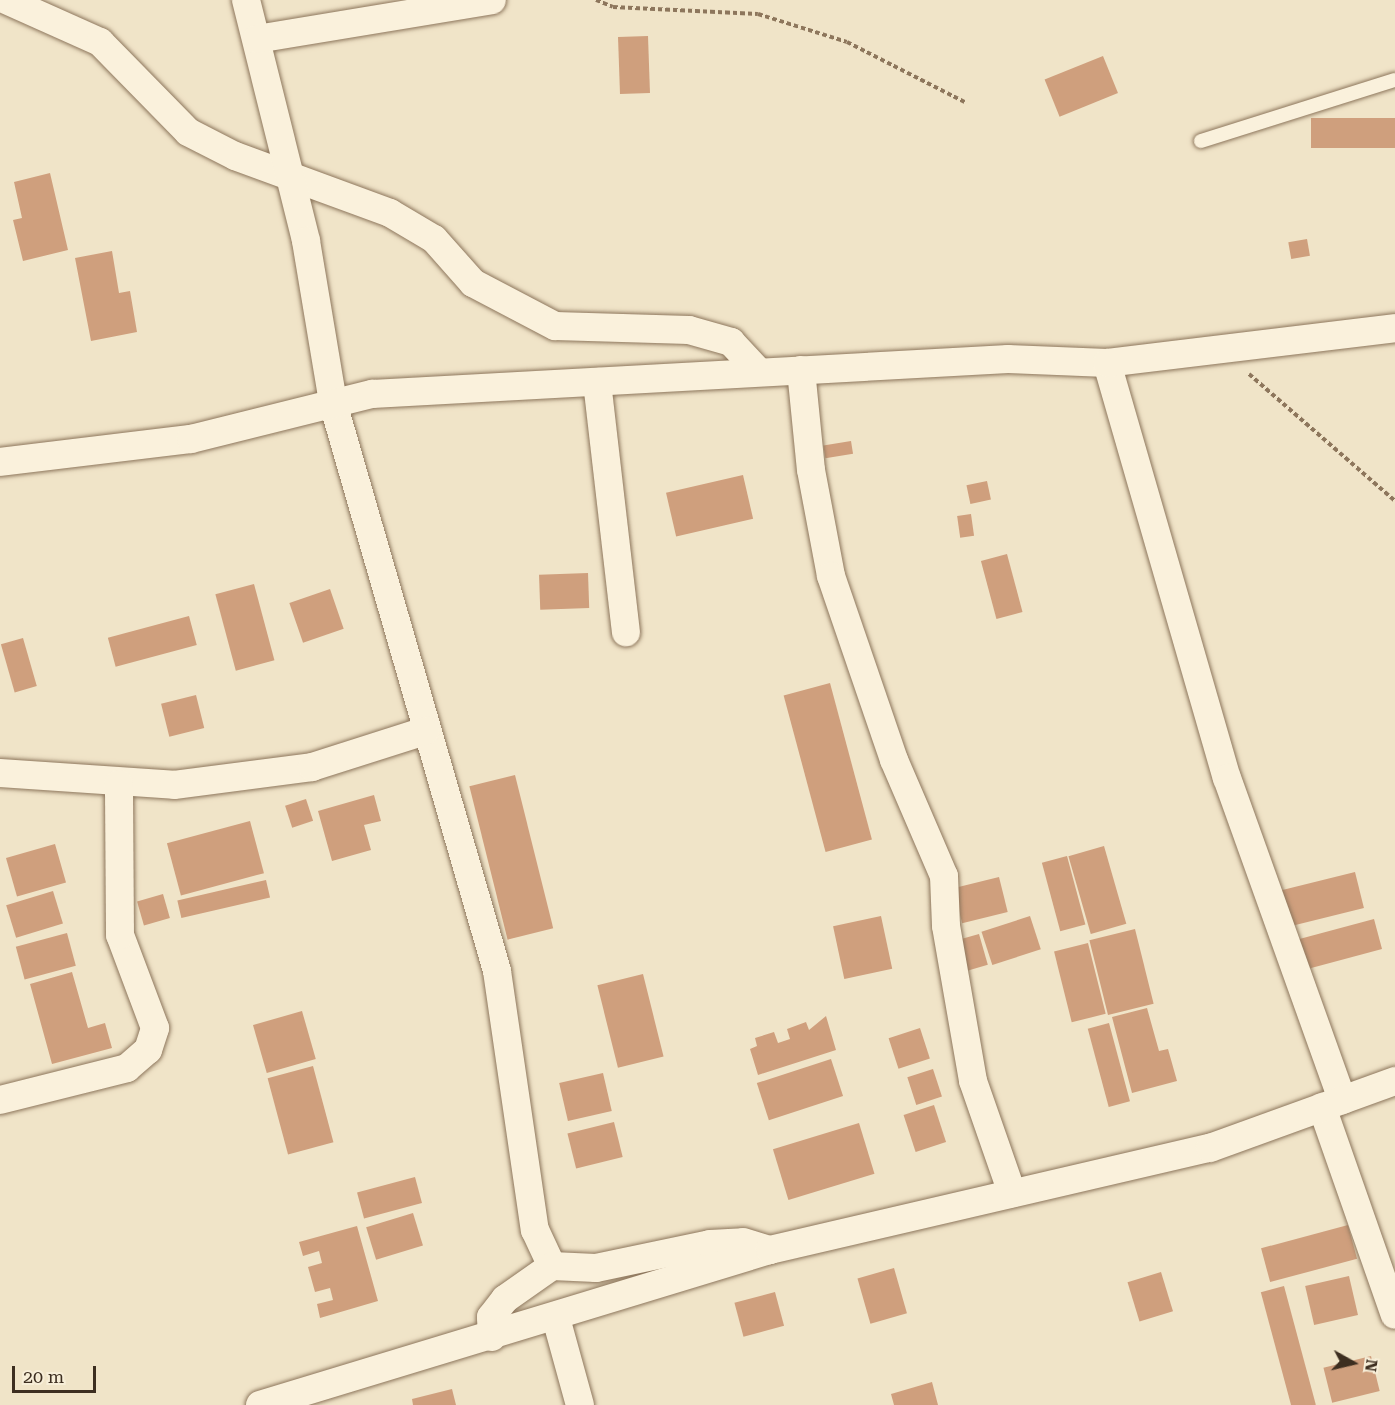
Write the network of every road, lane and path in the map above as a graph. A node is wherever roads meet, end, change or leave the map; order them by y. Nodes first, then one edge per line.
1 (6, 0) edge
2 (246, 0) edge
3 (492, 0) edge
4 (596, 0) edge
5 (257, 39) junction
6 (1395, 80) edge
7 (965, 102) dead end
8 (1201, 141) dead end
9 (285, 171) junction
10 (1395, 328) edge
11 (1225, 351) junction
12 (1107, 363) junction
13 (757, 370) junction
14 (801, 370) junction
15 (597, 382) junction
16 (333, 404) junction
17 (0, 462) edge
18 (1395, 501) edge
19 (626, 632) dead end
20 (425, 731) junction
21 (0, 773) edge
22 (119, 784) junction
23 (1395, 1081) edge
24 (0, 1100) edge
25 (1332, 1104) junction
26 (1012, 1193) junction
27 (770, 1250) junction
28 (552, 1266) junction
29 (1395, 1315) edge
30 (556, 1318) junction
31 (492, 1337) junction
32 (260, 1405) edge
33 (580, 1405) edge

1 - 9 street
2 - 5 street
3 - 5 street
4 - 7 path
5 - 9 street
6 - 8 lane
9 - 13 street
9 - 16 street
10 - 11 street
11 - 12 street
11 - 18 path
12 - 14 street
12 - 25 street
13 - 14 street
13 - 15 street
14 - 26 street
15 - 16 street
15 - 19 street
16 - 17 street
16 - 20 street
20 - 22 street
20 - 28 street
21 - 22 street
22 - 24 street
23 - 25 street
25 - 26 street
25 - 29 street
26 - 27 street
27 - 28 street
27 - 30 street
28 - 31 street
30 - 31 street
30 - 33 street
31 - 32 street

